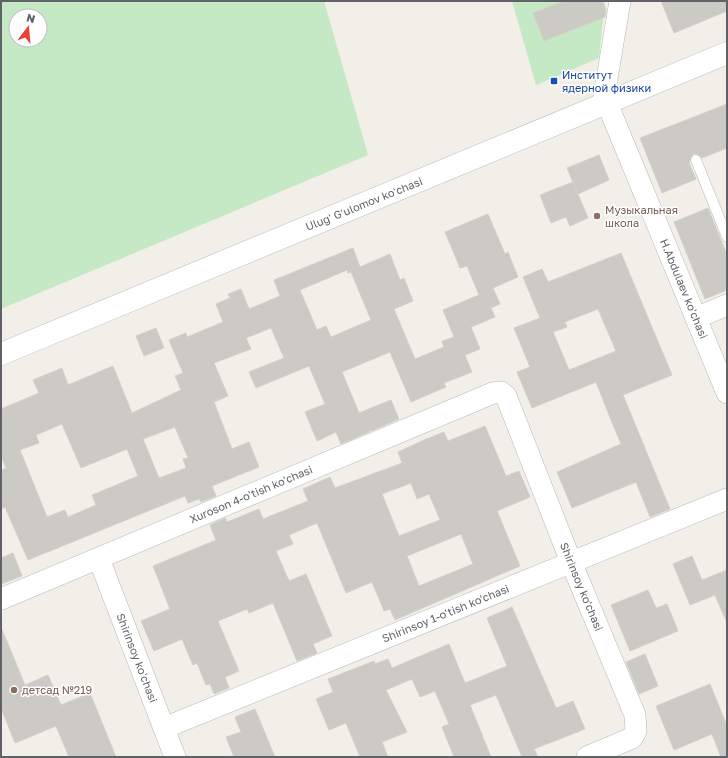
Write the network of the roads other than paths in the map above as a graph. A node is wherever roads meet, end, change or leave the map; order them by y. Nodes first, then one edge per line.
1 (620, 1) edge
2 (727, 44) edge
3 (727, 53) edge
4 (606, 99) junction
5 (696, 160) dead end
6 (727, 236) edge
7 (727, 305) edge
8 (696, 318) junction
9 (1, 343) edge
10 (1, 354) edge
11 (501, 392) joint
12 (727, 393) edge
13 (727, 498) edge
14 (98, 559) junction
15 (571, 562) junction
16 (1, 599) edge
17 (164, 728) junction
18 (175, 757) edge
19 (587, 757) edge

1 - 4 street
2 - 4 main road, Ulugʻ Gʻulomov koʻchasi
3 - 4 main road, Ulugʻ Gʻulomov koʻchasi
4 - 8 street, H.Abdulaev ko'chasi
4 - 9 main road, Ulugʻ Gʻulomov koʻchasi
4 - 10 main road, Ulugʻ Gʻulomov koʻchasi
5 - 6 lane
7 - 8 street
8 - 12 street, H.Abdulaev ko'chasi
11 - 14 street, Xuroson 4-o'tish ko'chasi
11 - 15 street, Shirinsoy ko'chasi
13 - 15 street, Shirinsoy 1-o'tish ko'chasi
14 - 16 street, Xuroson 4-o'tish ko'chasi
14 - 17 street, Shirinsoy ko'chasi
15 - 17 street, Shirinsoy 1-o'tish ko'chasi
15 - 19 street, Shirinsoy ko'chasi
17 - 18 street, Shirinsoy ko'chasi

